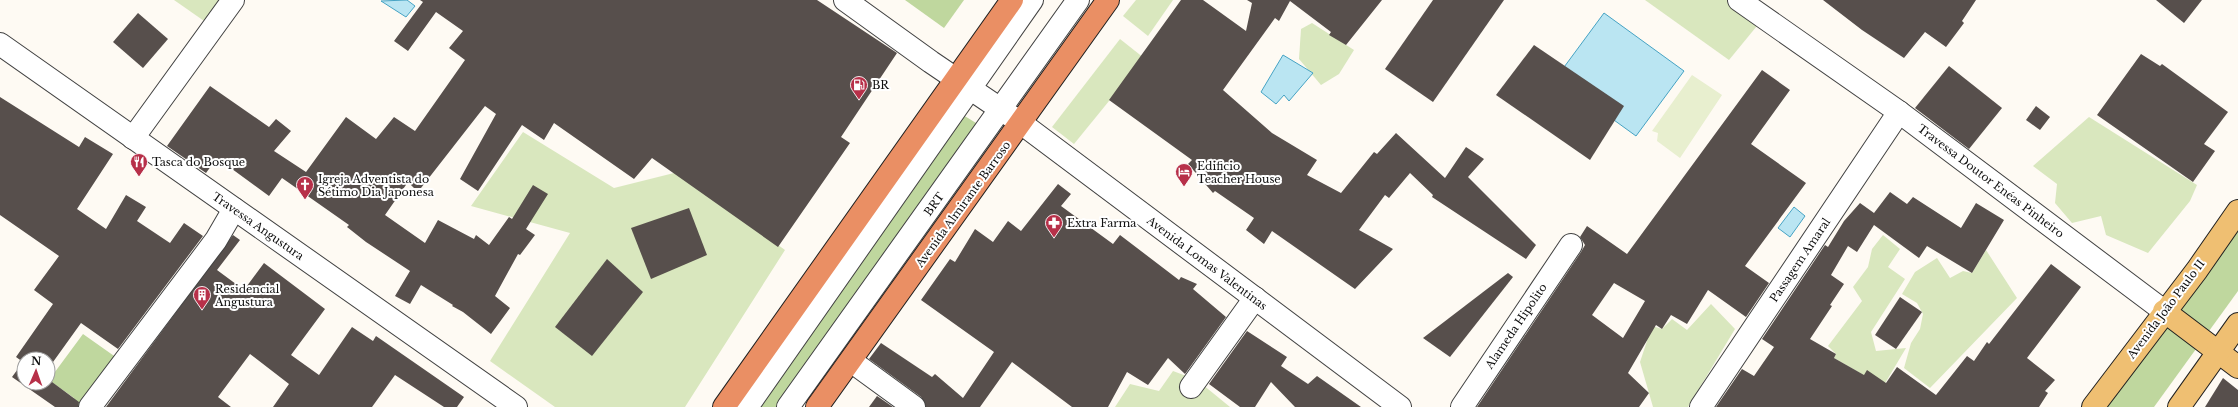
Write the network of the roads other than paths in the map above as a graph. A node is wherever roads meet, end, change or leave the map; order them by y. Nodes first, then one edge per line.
1 (233, 0) edge
2 (845, 0) edge
3 (1012, 0) edge
4 (1032, 0) edge
5 (1078, 0) edge
6 (1108, 0) edge
7 (1739, 0) edge
8 (0, 44) edge
9 (963, 83) junction
10 (1001, 109) junction
11 (1899, 112) junction
12 (1021, 123) junction
13 (133, 138) junction
14 (234, 209) junction
15 (2238, 211) edge
16 (1571, 245) dead end
17 (1255, 298) junction
18 (2164, 311) junction
19 (2238, 324) edge
20 (2217, 353) junction
21 (851, 361) junction
22 (2238, 367) edge
23 (1192, 388) dead end
24 (90, 407) edge
25 (516, 407) edge
26 (724, 407) edge
27 (747, 407) edge
28 (788, 407) edge
29 (817, 407) edge
30 (914, 407) edge
31 (1400, 407) edge
32 (1462, 407) edge
33 (1701, 407) edge
34 (2093, 407) edge
35 (2179, 407) edge

1 - 13 street
2 - 9 street, Avenida Lomas Valentinas
3 - 9 highway
4 - 9 street
5 - 10 street, BRT
6 - 12 highway, Avenida Almirante Barroso
7 - 11 street, Travessa Doutor Enéas Pinheiro
8 - 13 street, Travessa Angustura
9 - 10 street, Avenida Lomas Valentinas
9 - 26 highway
9 - 27 street
10 - 12 street, Avenida Lomas Valentinas
10 - 28 street, BRT
11 - 18 street, Travessa Doutor Enéas Pinheiro
11 - 33 street, Passagem Amaral
12 - 17 street, Avenida Lomas Valentinas
12 - 21 highway, Avenida Almirante Barroso
13 - 14 street, Travessa Angustura
14 - 24 street
14 - 25 street, Travessa Angustura
15 - 18 main road, Avenida João Paulo II
16 - 32 street, Alameda Hipolito
17 - 23 street
17 - 31 street, Avenida Lomas Valentinas
18 - 20 main road, Travessa Doutor Enéas Pinheiro
18 - 34 main road, Avenida João Paulo II
19 - 20 main road
20 - 22 main road, Travessa Doutor Enéas Pinheiro
20 - 35 main road
21 - 29 highway, Avenida Almirante Barroso
21 - 30 street

